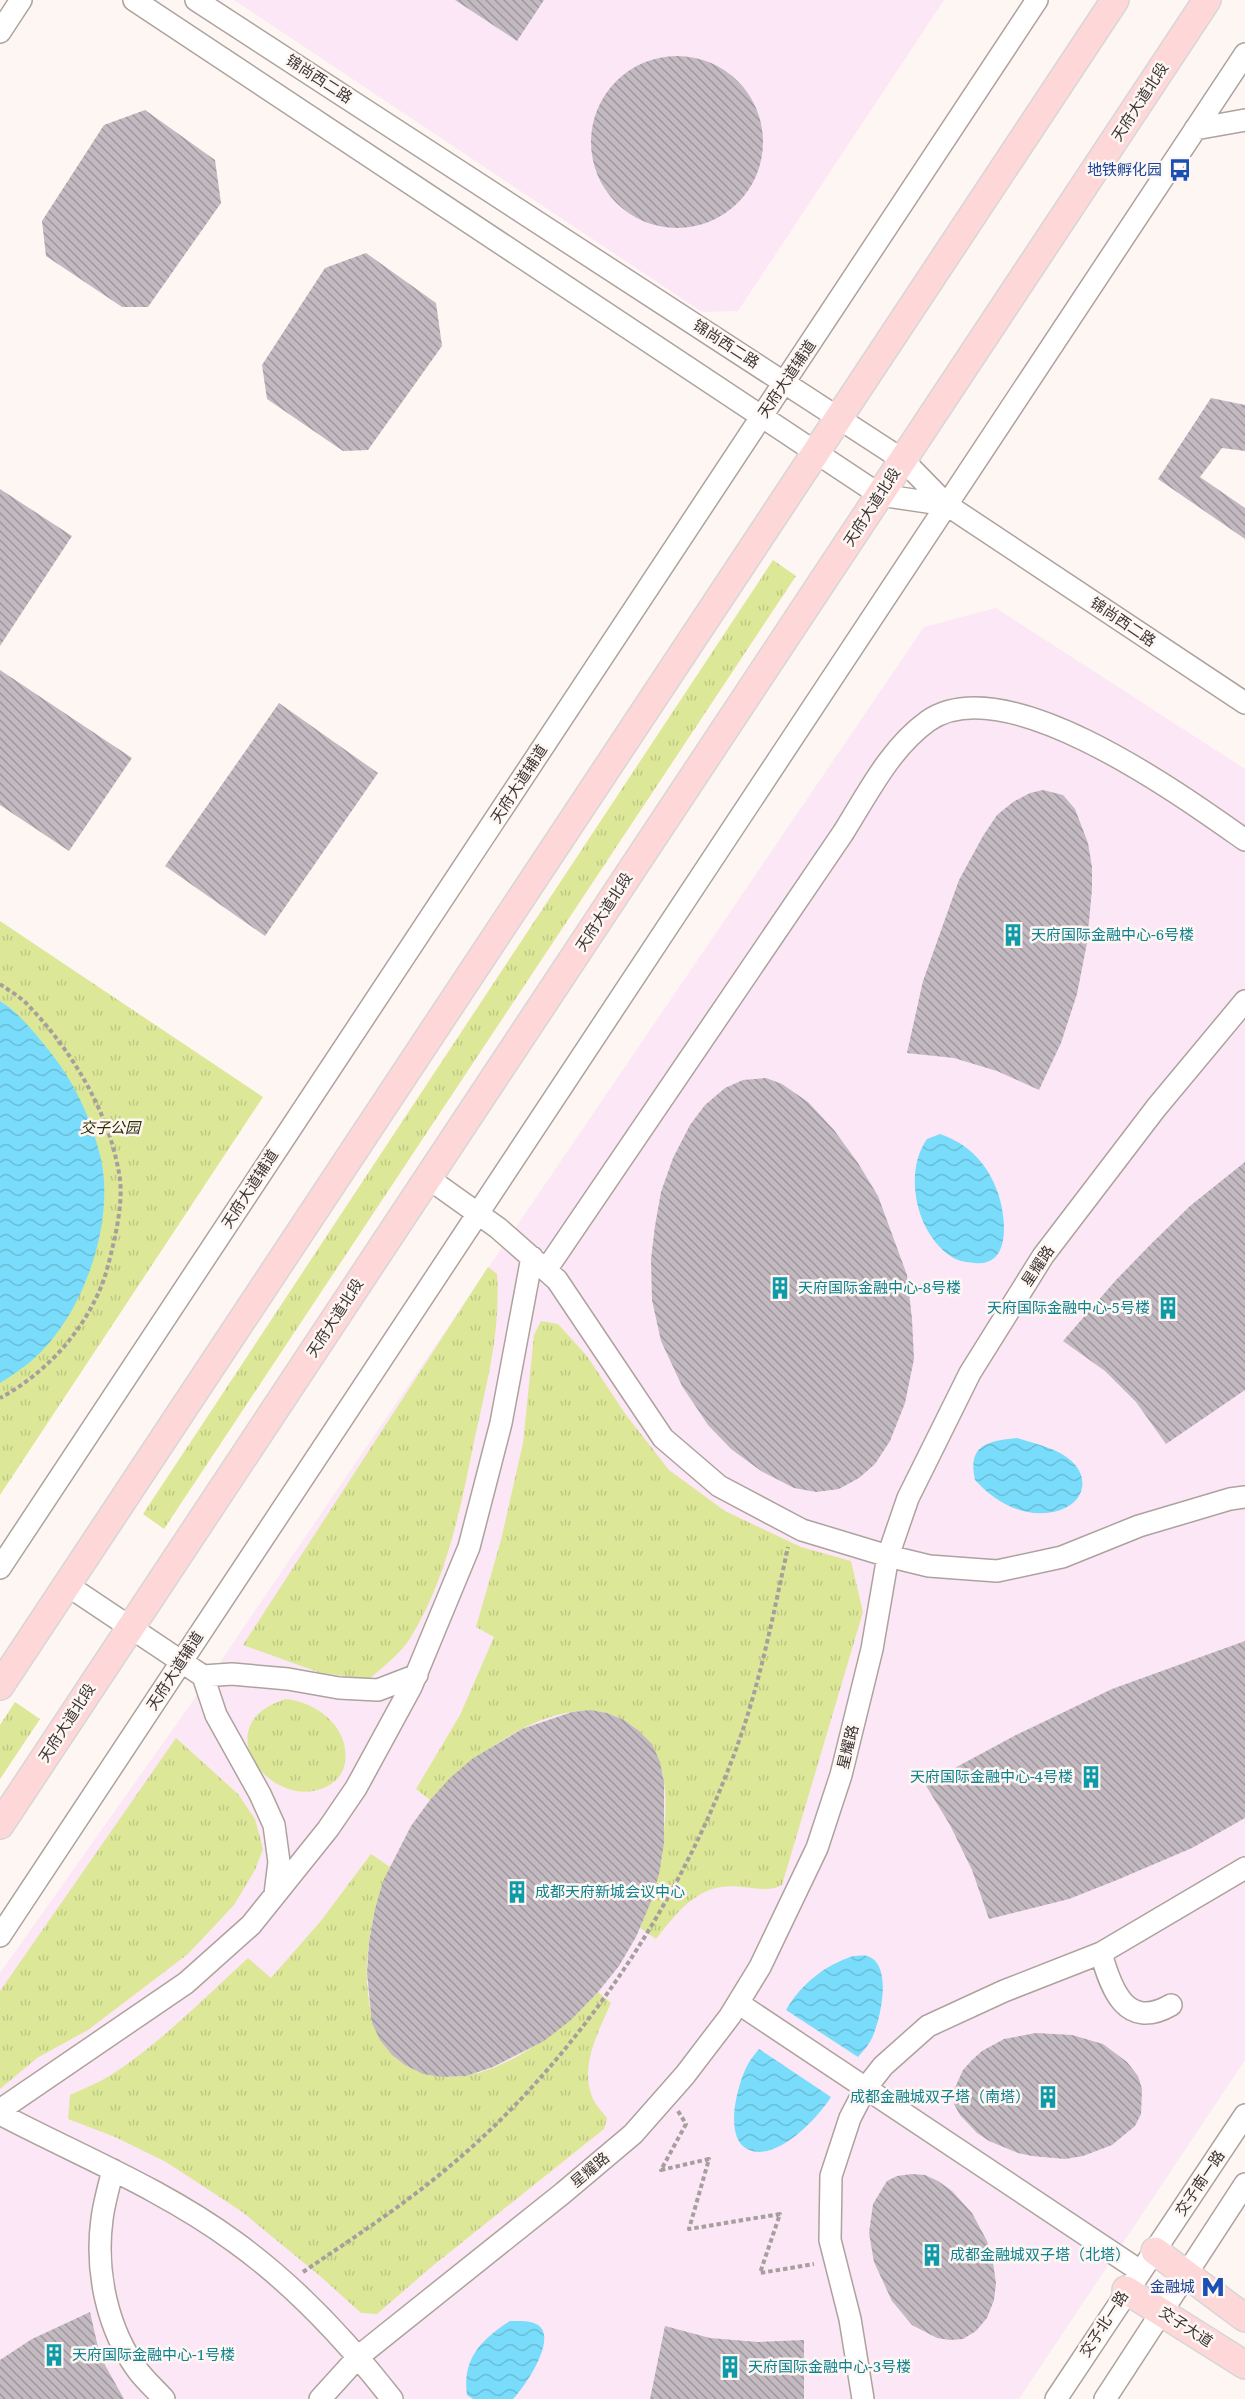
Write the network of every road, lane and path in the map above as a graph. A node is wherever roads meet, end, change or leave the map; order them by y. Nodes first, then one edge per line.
1 (21, 0) edge
2 (134, 0) edge
3 (196, 0) edge
4 (1037, 0) edge
5 (1115, 0) edge
6 (1207, 0) edge
7 (0, 32) edge
8 (1245, 54) edge
9 (1245, 120) edge
10 (1195, 129) junction
11 (785, 382) junction
12 (761, 417) junction
13 (839, 418) junction
14 (816, 453) junction
15 (903, 460) junction
16 (880, 495) junction
17 (946, 505) junction
18 (1245, 703) edge
19 (1245, 840) edge
20 (0, 984) edge
21 (1245, 1001) edge
22 (428, 1178) junction
23 (478, 1213) junction
24 (539, 1264) junction
25 (0, 1398) edge
26 (1245, 1497) edge
27 (793, 1525) junction
28 (888, 1557) junction
29 (0, 1568) edge
30 (67, 1585) junction
31 (130, 1628) junction
32 (182, 1662) junction
33 (417, 1675) junction
34 (203, 1676) junction
35 (0, 1686) edge
36 (0, 1825) edge
37 (1245, 1868) edge
38 (275, 1894) junction
39 (0, 1936) edge
40 (1101, 1953) junction
41 (738, 2003) junction
42 (1171, 2005) dead end
43 (865, 2089) junction
44 (668, 2094) junction
45 (0, 2112) edge
46 (1245, 2115) edge
47 (113, 2170) junction
48 (1245, 2184) edge
49 (835, 2260) junction
50 (1140, 2270) junction
51 (1185, 2274) junction
52 (286, 2283) junction
53 (1162, 2312) junction
54 (1245, 2318) edge
55 (359, 2356) junction
56 (1245, 2365) edge
57 (164, 2399) edge
58 (320, 2399) edge
59 (392, 2399) edge
60 (864, 2399) edge
61 (1056, 2399) edge
62 (1105, 2399) edge

1 - 7 street
2 - 12 street
3 - 11 street, 锦尚西二路
4 - 11 street, 天府大道辅道
5 - 13 main road
6 - 15 main road, 天府大道北段
8 - 10 street, 天府大道辅道
9 - 10 street
10 - 17 street, 天府大道辅道
11 - 12 street, 天府大道辅道
11 - 13 street, 锦尚西二路
12 - 14 street
12 - 29 street, 天府大道辅道
13 - 14 main road
13 - 15 street, 锦尚西二路
14 - 16 street
14 - 30 main road
15 - 16 main road, 天府大道北段
15 - 17 street, 锦尚西二路
16 - 17 street
16 - 22 main road, 天府大道北段
17 - 18 street, 锦尚西二路
17 - 23 street, 天府大道辅道
19 - 24 street
20 - 25 path
21 - 28 street, 星耀路
22 - 23 street
22 - 31 main road, 天府大道北段
23 - 24 street
23 - 32 street, 天府大道辅道
24 - 27 street
24 - 33 street
26 - 28 street
27 - 28 street
27 - 52 path
28 - 41 street, 星耀路
30 - 31 street
30 - 35 main road
31 - 32 street
31 - 36 main road, 天府大道北段
32 - 34 street
32 - 39 street, 天府大道辅道
33 - 34 street
33 - 38 street
34 - 38 street
37 - 40 street
38 - 45 street
40 - 42 street
40 - 43 street
41 - 43 street
41 - 44 street, 星耀路
43 - 49 street
43 - 50 street
44 - 49 path
44 - 55 street, 星耀路
45 - 47 street
46 - 50 street, 交子南一路
47 - 52 street
47 - 57 street
48 - 51 street
49 - 60 street
50 - 51 main road
50 - 53 main road, 交子大道
50 - 61 street, 交子北一路
51 - 53 street
51 - 54 main road
52 - 55 street
53 - 56 main road, 交子大道
53 - 62 street
55 - 58 street, 星耀路
55 - 59 street

